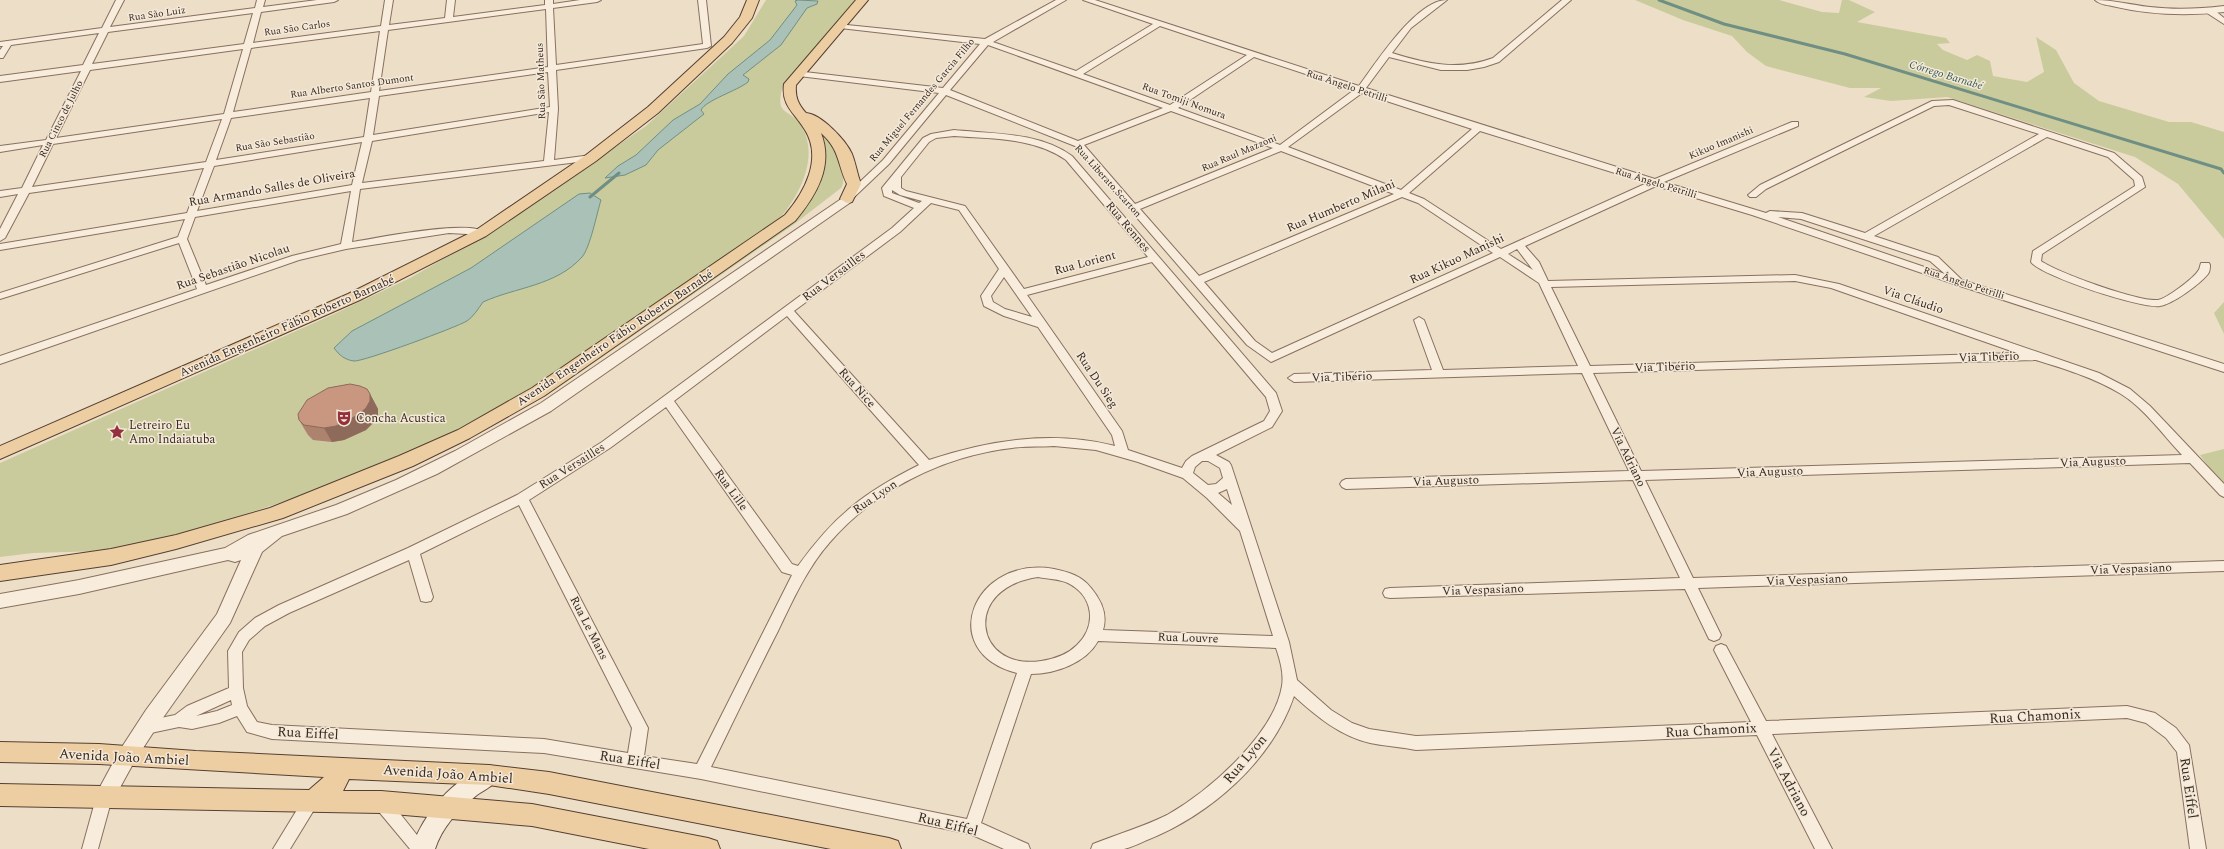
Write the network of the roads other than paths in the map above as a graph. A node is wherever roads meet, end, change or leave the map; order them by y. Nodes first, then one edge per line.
1 (120, 0) edge
2 (261, 0) edge
3 (334, 0) edge
4 (389, 0) edge
5 (451, 0) edge
6 (597, 0) edge
7 (702, 0) edge
8 (753, 0) edge
9 (862, 0) edge
10 (1062, 0) edge
11 (1087, 0) edge
12 (1443, 0) edge
13 (1567, 0) edge
14 (2100, 0) edge
15 (549, 4) edge
16 (2224, 9) edge
17 (258, 10) junction
18 (2210, 11) junction
19 (449, 20) junction
20 (2224, 22) edge
21 (1158, 24) junction
22 (840, 26) junction
23 (385, 28) junction
24 (105, 31) junction
25 (986, 42) junction
26 (4, 44) edge
27 (248, 46) junction
28 (712, 49) junction
29 (1252, 54) junction
30 (1387, 54) junction
31 (0, 56) edge
32 (87, 67) junction
33 (551, 67) junction
34 (799, 73) junction
35 (1076, 74) junction
36 (0, 79) edge
37 (1360, 90) junction
38 (944, 91) junction
39 (376, 93) junction
40 (1172, 108) junction
41 (554, 109) junction
42 (798, 112) junction
43 (228, 116) junction
44 (1795, 124) dead end
45 (1478, 128) junction
46 (2046, 134) junction
47 (368, 138) junction
48 (48, 142) junction
49 (1078, 144) junction
50 (1281, 148) junction
51 (0, 149) edge
52 (591, 158) junction
53 (548, 162) junction
54 (209, 164) junction
55 (1654, 183) junction
56 (356, 187) junction
57 (26, 189) junction
58 (1404, 193) junction
59 (0, 194) edge
60 (1753, 195) dead end
61 (847, 200) junction
62 (924, 204) junction
63 (1134, 208) junction
64 (1755, 213) junction
65 (193, 214) junction
66 (481, 232) junction
67 (1866, 237) junction
68 (0, 238) edge
69 (182, 239) junction
70 (1519, 245) junction
71 (346, 246) junction
72 (0, 247) edge
73 (1501, 253) junction
74 (1155, 258) junction
75 (2204, 265) dead end
76 (1005, 268) junction
77 (1197, 281) junction
78 (1542, 282) junction
79 (1961, 283) junction
80 (203, 291) junction
81 (1022, 293) junction
82 (0, 296) edge
83 (788, 310) junction
84 (1419, 320) dead end
85 (1044, 325) junction
86 (2036, 356) junction
87 (0, 358) edge
88 (1271, 358) joint
89 (2224, 368) edge
90 (1585, 370) junction
91 (1439, 374) junction
92 (1294, 378) dead end
93 (667, 400) junction
94 (1237, 440) junction
95 (1123, 453) junction
96 (0, 454) edge
97 (1200, 457) junction
98 (2193, 459) junction
99 (926, 465) junction
100 (1225, 465) junction
101 (1187, 475) junction
102 (1637, 476) junction
103 (1230, 479) junction
104 (1346, 484) dead end
105 (1206, 490) junction
106 (2224, 492) edge
107 (522, 498) junction
108 (1248, 532) junction
109 (275, 534) junction
110 (255, 548) junction
111 (413, 552) junction
112 (233, 554) junction
113 (2224, 566) edge
114 (800, 572) junction
115 (0, 574) edge
116 (1690, 584) junction
117 (239, 587) junction
118 (1390, 593) dead end
119 (426, 597) dead end
120 (0, 601) edge
121 (1094, 635) junction
122 (1714, 635) dead end
123 (1282, 642) junction
124 (1721, 650) dead end
125 (1026, 668) junction
126 (1290, 682) junction
127 (237, 691) junction
128 (240, 708) junction
129 (2150, 718) joint
130 (179, 721) junction
131 (146, 727) junction
132 (1761, 728) junction
133 (0, 752) edge
134 (127, 756) junction
135 (160, 758) junction
136 (635, 761) junction
137 (341, 767) junction
138 (701, 772) junction
139 (489, 775) junction
140 (0, 795) edge
141 (104, 798) junction
142 (312, 800) junction
143 (381, 802) junction
144 (449, 807) junction
145 (972, 827) junction
146 (90, 849) edge
147 (281, 849) edge
148 (421, 849) edge
149 (708, 849) edge
150 (890, 849) edge
151 (1022, 849) edge
152 (1099, 849) edge
153 (1824, 849) edge
154 (2198, 849) edge

1 - 24 street, Rua Cinco de Julho
2 - 17 street
3 - 17 street, Rua São Luiz
4 - 23 street
5 - 19 street
6 - 15 street, Rua São Carlos
7 - 28 street
8 - 28 main road, Avenida Engenheiro Fábio Roberto Barnabé
9 - 22 main road, Avenida Engenheiro Fábio Roberto Barnabé
10 - 25 street, Rua Miguel Fernandes Garcia Filho
11 - 21 street, Rua Ângelo Petrilli
12 - 30 street, Rua Raul Mazzoni
13 - 30 street
14 - 18 street
15 - 19 street, Rua São Carlos
15 - 33 street, Rua São Matheus
16 - 18 street
17 - 24 street, Rua São Luiz
17 - 27 street
18 - 20 street
19 - 23 street, Rua São Carlos
21 - 29 street, Rua Ângelo Petrilli
21 - 35 street
22 - 25 street, Rua Tomiji Nomura
22 - 34 main road, Avenida Engenheiro Fábio Roberto Barnabé
23 - 27 street, Rua São Carlos
23 - 39 street
24 - 26 street, Rua São Luiz
24 - 32 street, Rua Cinco de Julho
25 - 35 street, Rua Tomiji Nomura
25 - 38 street, Rua Miguel Fernandes Garcia Filho
26 - 31 street
27 - 32 street, Rua São Carlos
27 - 43 street
28 - 33 street, Rua Alberto Santos Dumont
28 - 52 main road, Avenida Engenheiro Fábio Roberto Barnabé
29 - 37 street, Rua Ângelo Petrilli
29 - 40 street
30 - 37 street, Rua Raul Mazzoni
32 - 36 street, Rua São Carlos
32 - 48 street, Rua Cinco de Julho
33 - 39 street, Rua Alberto Santos Dumont
33 - 41 street, Rua São Matheus
34 - 38 street, Rua Liberato Scarton
34 - 42 main road, Avenida Engenheiro Fábio Roberto Barnabé
35 - 40 street, Rua Tomiji Nomura
37 - 45 street, Rua Ângelo Petrilli
37 - 50 street, Rua Raul Mazzoni
38 - 49 street, Rua Liberato Scarton
38 - 61 street, Rua Miguel Fernandes Garcia Filho
39 - 43 street, Rua Alberto Santos Dumont
39 - 47 street
40 - 49 street
40 - 50 street, Rua Tomiji Nomura
41 - 47 street, Rua São Sebastião
41 - 53 street, Rua São Matheus
42 - 61 main road
42 - 115 main road, Avenida Engenheiro Fábio Roberto Barnabé
43 - 48 street, Rua Alberto Santos Dumont
43 - 54 street
44 - 55 street, Kikuo Imanishi
45 - 55 street, Rua Ângelo Petrilli
45 - 58 street, Rua Humberto Milani
46 - 60 street
46 - 67 street
46 - 75 street
47 - 54 street, Rua São Sebastião
47 - 56 street
48 - 51 street, Rua Alberto Santos Dumont
48 - 57 street, Rua Cinco de Julho
49 - 63 street, Rua Liberato Scarton
50 - 58 street, Rua Tomiji Nomura
50 - 63 street, Rua Raul Mazzoni
52 - 53 street, Rua Armando Salles de Oliveira
52 - 66 main road, Avenida Engenheiro Fábio Roberto Barnabé
53 - 56 street, Rua Armando Salles de Oliveira
54 - 57 street, Rua São Sebastião
54 - 65 street
55 - 64 street, Rua Ângelo Petrilli
55 - 70 street, Rua Kikuo Manishi
56 - 65 street, Rua Armando Salles de Oliveira
56 - 71 street
57 - 59 street, Rua São Sebastião
57 - 68 street, Rua Cinco de Julho
58 - 73 street, Rua Tomiji Nomura
58 - 77 street, Rua Humberto Milani
61 - 109 street
62 - 74 street, Rua Rennes
62 - 76 street, Rua Du Sieg
62 - 83 street, Rua Versailles
63 - 77 street, Rua Liberato Scarton
64 - 67 street
64 - 79 street, Rua Ângelo Petrilli
65 - 69 street
65 - 72 street, Rua Armando Salles de Oliveira
66 - 71 street, Rua Sebastião Nicolau
66 - 96 main road, Avenida Engenheiro Fábio Roberto Barnabé
67 - 79 street
69 - 80 street
69 - 82 street
70 - 73 street, Rua Kikuo Manishi
70 - 78 street, Via Adriano
71 - 80 street, Rua Sebastião Nicolau
73 - 78 street
73 - 88 street, Rua Kikuo Manishi
74 - 81 street, Rua Lorient
74 - 94 street, Rua Rennes
76 - 81 street, Rua Du Sieg
76 - 85 street
77 - 88 street, Rua Liberato Scarton
78 - 86 street, Via Cláudio
78 - 90 street, Via Adriano
79 - 89 street, Rua Ângelo Petrilli
80 - 87 street, Rua Sebastião Nicolau
81 - 85 street, Rua Du Sieg
83 - 93 street, Rua Versailles
83 - 99 street, Rua Nice
84 - 91 street
85 - 95 street, Rua Du Sieg
86 - 90 street, Via Tibério
86 - 98 street, Via Cláudio
90 - 91 street, Via Tibério
90 - 102 street, Via Adriano
91 - 92 street, Via Tibério
93 - 107 street, Rua Versailles
93 - 114 street, Rua Lille
94 - 97 street, Rua Rennes
94 - 100 street
95 - 99 street, Rua Lyon
95 - 101 street, Rua Lyon
97 - 100 street
97 - 101 street
98 - 102 street, Via Augusto
98 - 106 street, Via Cláudio
99 - 114 street, Rua Lyon
100 - 103 street, Rua Lyon
101 - 105 street, Rua Lyon
102 - 104 street, Via Augusto
102 - 116 street, Via Adriano
103 - 105 street
103 - 108 street, Rua Lyon
105 - 108 street, Rua Lyon
107 - 111 street, Rua Versailles
107 - 136 street, Rua Le Mans
108 - 123 street, Rua Lyon
109 - 110 street
109 - 112 street
110 - 112 street
110 - 117 street
111 - 119 street
111 - 127 street, Rua Versailles
112 - 117 street
112 - 120 street
113 - 116 street, Via Vespasiano
114 - 138 street, Rua Lyon
116 - 118 street, Via Vespasiano
116 - 122 street, Via Adriano
117 - 131 street
121 - 123 street, Rua Louvre
121 - 125 street
121 - 125 street
123 - 126 street, Rua Lyon
124 - 132 street, Via Adriano
125 - 145 street
126 - 132 street, Rua Chamonix
126 - 152 street, Rua Lyon
127 - 128 street, Rua Versailles
127 - 130 street
128 - 130 street
128 - 136 street, Rua Eiffel
129 - 132 street, Rua Chamonix
129 - 154 street, Rua Eiffel
130 - 131 street
131 - 134 street
131 - 135 street
132 - 153 street, Via Adriano
133 - 134 main road, Avenida João Ambiel
134 - 135 main road, Avenida João Ambiel
134 - 141 street
135 - 137 main road, Avenida João Ambiel
136 - 138 street, Rua Eiffel
137 - 139 main road, Avenida João Ambiel
137 - 142 main road
138 - 145 street, Rua Eiffel
139 - 144 main road
139 - 150 main road, Avenida João Ambiel
140 - 141 main road
141 - 142 main road
141 - 146 street
142 - 143 main road
142 - 147 street
143 - 144 main road
143 - 148 street
144 - 148 main road
144 - 149 main road
145 - 151 street, Rua Eiffel

